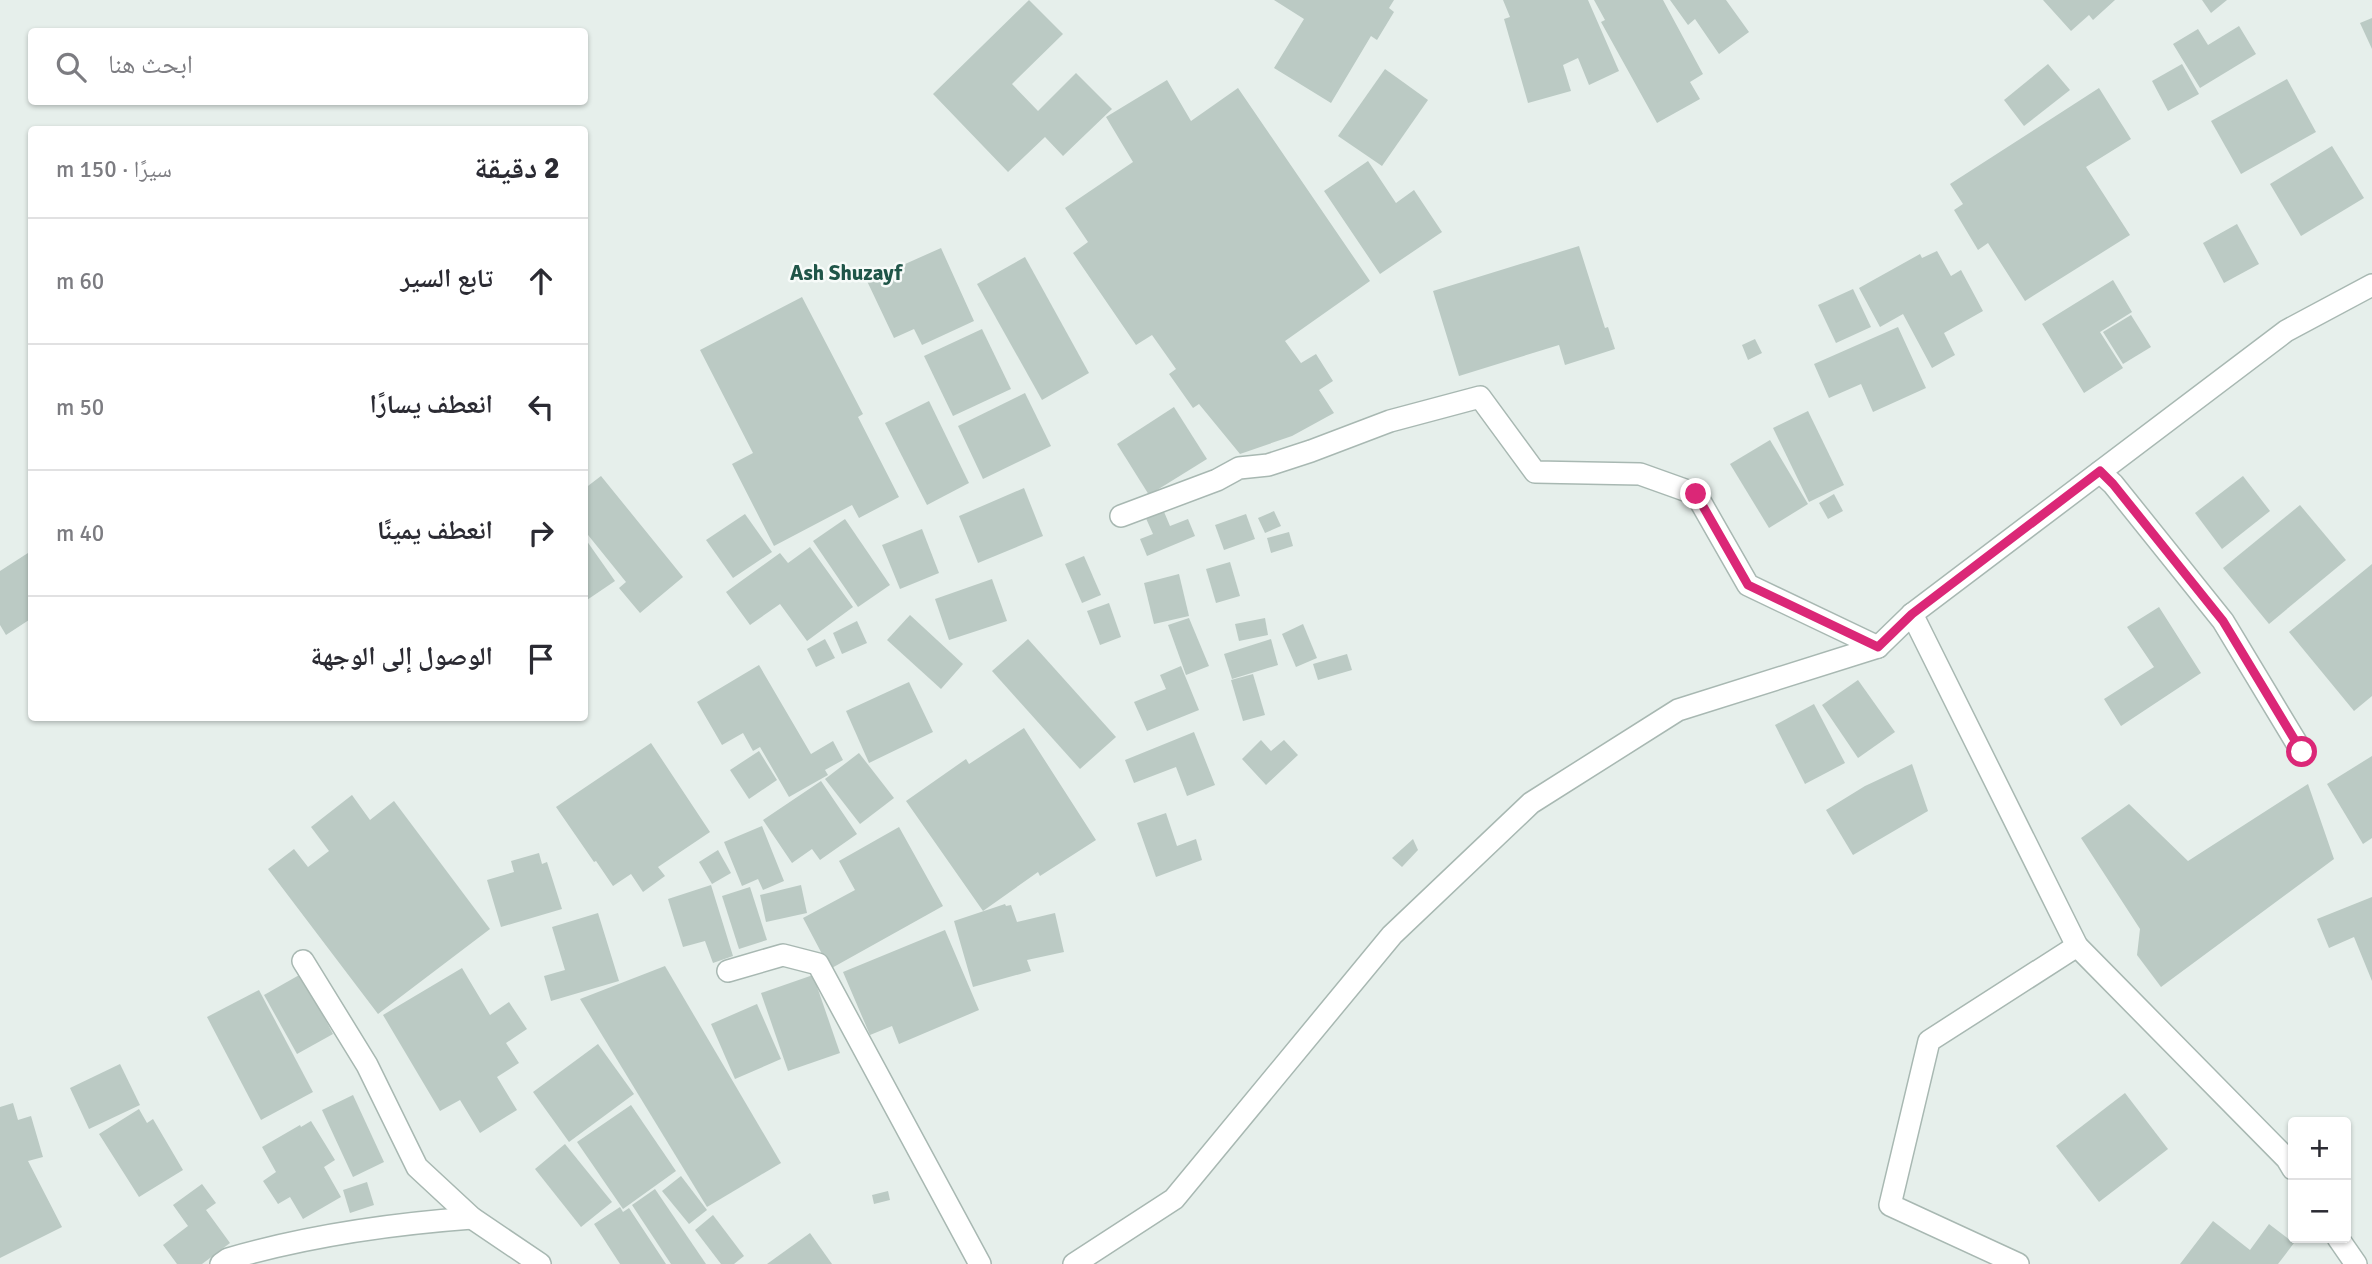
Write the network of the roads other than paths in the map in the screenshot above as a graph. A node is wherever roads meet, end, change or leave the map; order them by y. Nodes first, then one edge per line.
1 (2372, 285) edge
2 (2100, 471) junction
3 (1121, 516) dead end
4 (1912, 614) junction
5 (1878, 647) junction
6 (2302, 752) dead end
7 (2077, 946) junction
8 (303, 961) dead end
9 (728, 971) dead end
10 (2288, 1161) edge
11 (472, 1218) junction
12 (2342, 1243) edge
13 (227, 1262) edge
14 (540, 1264) edge
15 (980, 1264) edge
16 (1074, 1264) edge
17 (2018, 1264) edge
18 (2356, 1264) edge

1 - 2 street
2 - 4 street
2 - 6 street
3 - 5 street
4 - 5 street
4 - 7 street
5 - 16 street
7 - 10 street
7 - 17 street
8 - 11 street
9 - 15 street
11 - 13 street
11 - 14 street
12 - 18 street

